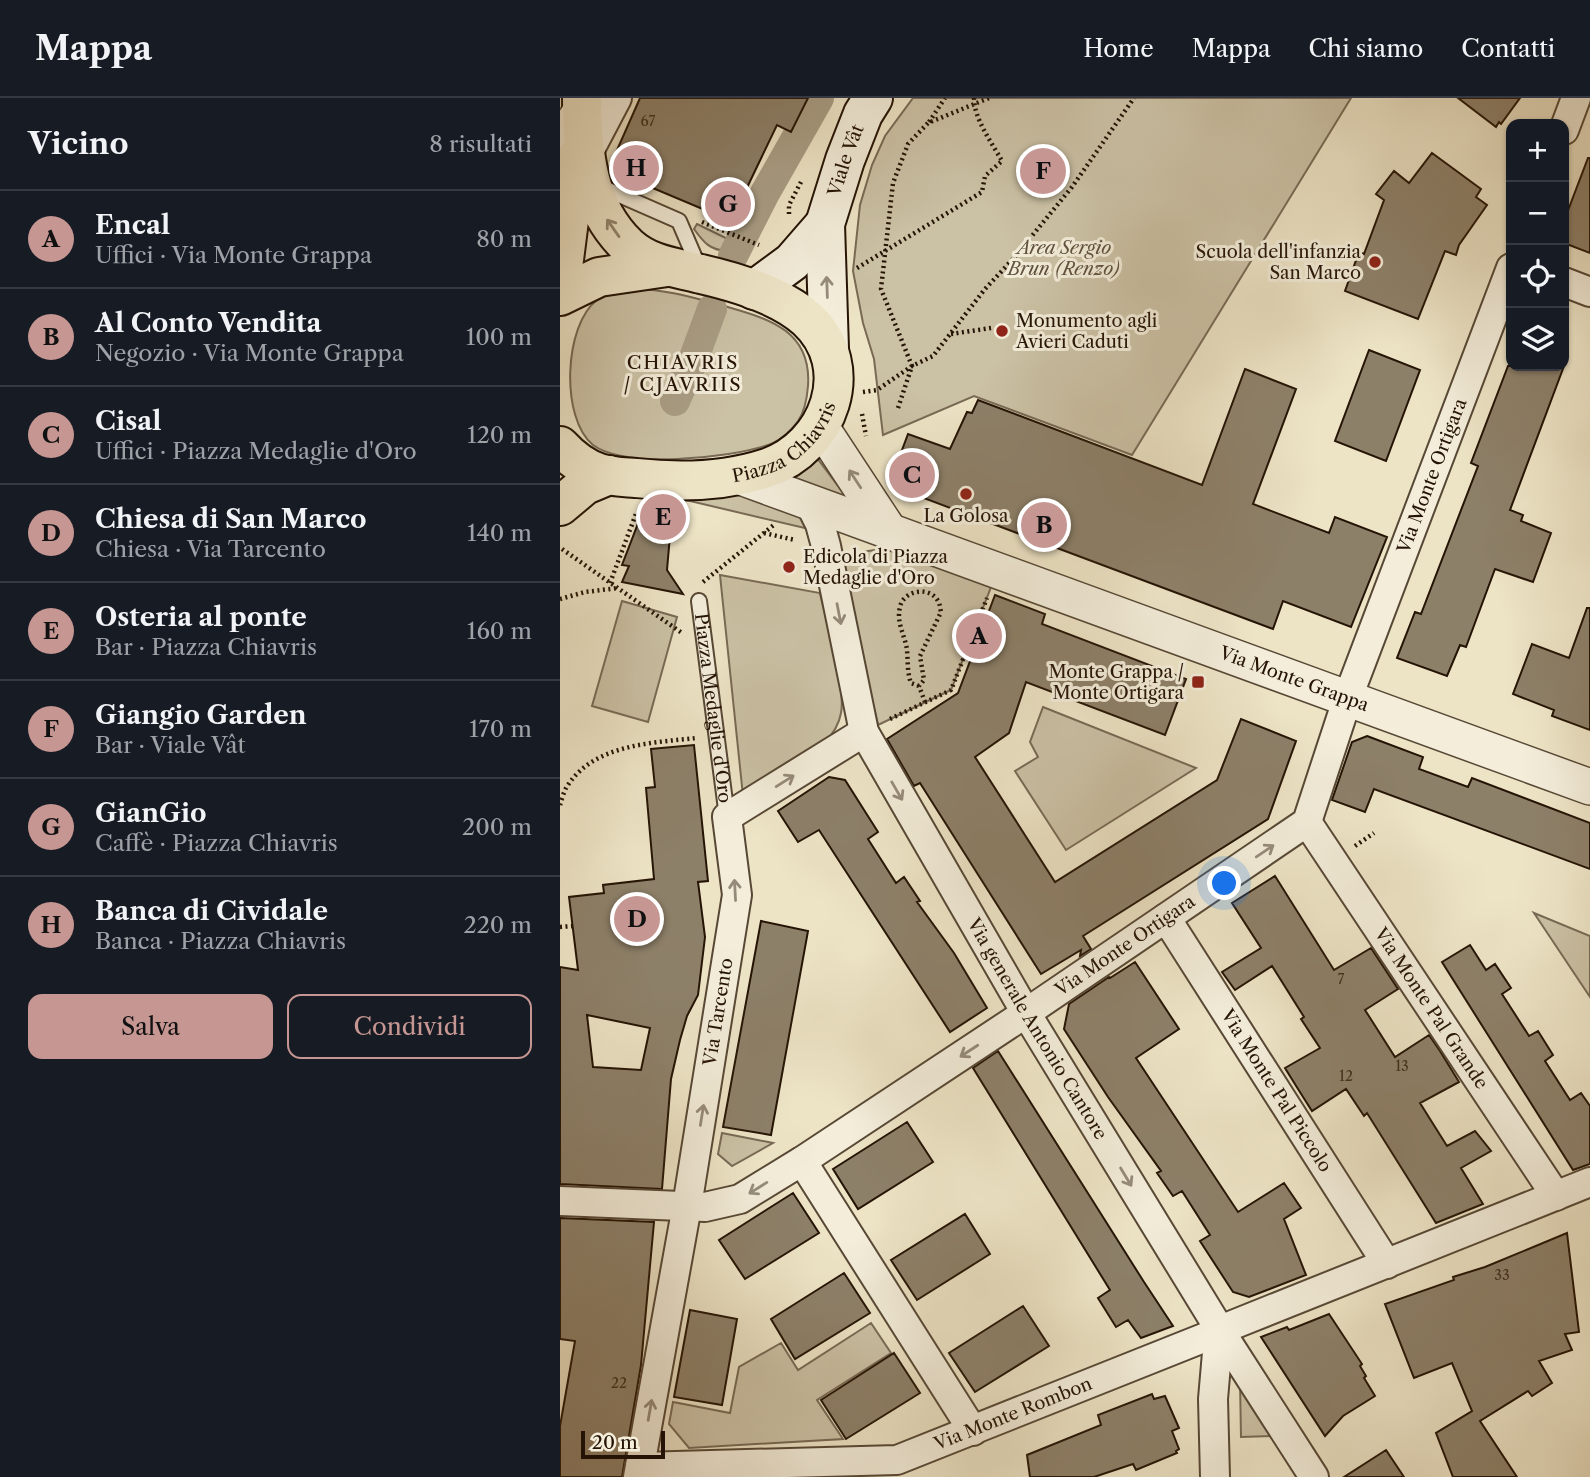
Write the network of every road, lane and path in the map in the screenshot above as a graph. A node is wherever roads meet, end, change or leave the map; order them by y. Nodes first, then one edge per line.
1 (873, 98) edge
2 (945, 98) edge
3 (974, 98) edge
4 (989, 98) edge
5 (1134, 98) edge
6 (1576, 98) edge
7 (594, 102) edge
8 (974, 105) junction
9 (1568, 119) edge
10 (928, 122) junction
11 (578, 162) edge
12 (680, 221) junction
13 (825, 224) junction
14 (755, 244) dead end
15 (887, 249) junction
16 (684, 271) junction
17 (853, 271) dead end
18 (1506, 281) edge
19 (1569, 284) edge
20 (754, 290) junction
21 (1590, 292) edge
22 (560, 293) edge
23 (990, 328) dead end
24 (950, 334) junction
25 (829, 349) junction
26 (912, 366) junction
27 (859, 393) dead end
28 (898, 408) dead end
29 (821, 427) junction
30 (560, 446) edge
31 (610, 475) junction
32 (738, 476) junction
33 (809, 502) junction
34 (640, 504) dead end
35 (560, 506) edge
36 (778, 521) dead end
37 (890, 531) junction
38 (764, 533) junction
39 (800, 541) dead end
40 (562, 549) dead end
41 (993, 582) junction
42 (610, 583) junction
43 (619, 588) junction
44 (560, 599) edge
45 (699, 601) joint
46 (689, 638) dead end
47 (919, 686) junction
48 (1348, 697) junction
49 (925, 702) junction
50 (863, 732) junction
51 (700, 737) dead end
52 (1590, 787) edge
53 (560, 805) edge
54 (727, 817) junction
55 (1307, 822) junction
56 (1166, 918) junction
57 (573, 926) dead end
58 (560, 928) edge
59 (1026, 1013) junction
60 (802, 1161) junction
61 (1590, 1182) edge
62 (1556, 1196) junction
63 (560, 1201) edge
64 (687, 1206) junction
65 (1387, 1264) junction
66 (1220, 1333) junction
67 (973, 1431) junction
68 (897, 1469) edge
69 (639, 1472) edge
70 (1215, 1477) edge
71 (1314, 1477) edge

1 - 13 main road, Viale Vât
2 - 10 path
3 - 8 path
4 - 8 path
5 - 24 path
6 - 9 street
7 - 11 main road
7 - 22 main road
8 - 10 path
8 - 15 path
10 - 15 path
11 - 12 lane
16 -> 11 main road
12 - 14 path
12 - 16 lane
13 - 20 main road, Viale Vât
25 -> 13 main road, Viale Vât
15 - 17 path
15 - 26 path
16 - 20 main road
16 - 22 main road
18 - 48 street, Via Monte Ortigara
19 - 21 street
20 - 25 main road
23 - 24 path
24 - 26 path
25 - 29 main road, Piazza Chiavris
26 - 27 path
26 - 28 path
29 - 32 main road, Piazza Chiavris
37 -> 29 street
30 - 31 main road, Piazza Chiavris
31 - 32 main road, Piazza Chiavris
31 - 35 main road
32 - 33 street
33 - 37 street
33 -> 50 street
34 - 42 path
36 - 38 path, Piazza Medaglie d'Oro
37 - 41 street
38 - 39 path
38 - 45 path, Piazza Medaglie d'Oro
40 - 42 path
41 - 48 street, Via Monte Grappa
41 - 49 path
42 - 43 path
43 - 44 path
43 - 46 path
45 - 54 lane, Piazza Medaglie d'Oro
47 - 47 path
47 - 49 path
48 - 52 street, Via Monte Grappa
48 - 55 street, Via Monte Ortigara
49 - 50 path
54 -> 50 street, Piazza Medaglie d'Oro
50 -> 59 street, Via generale Antonio Cantore
51 - 53 path
64 -> 54 street, Via Tarcento
56 -> 55 street, Via Monte Ortigara
55 - 62 street, Via Monte Pal Grande
56 - 59 street, Via Monte Ortigara
56 - 65 street, Via Monte Pal Piccolo
57 - 58 path
59 -> 60 street, Via Monte Ortigara
59 -> 66 street, Via generale Antonio Cantore
60 -> 64 street, Via Monte Ortigara
60 - 67 street
61 - 62 street, Via Monte Rombon
62 - 65 street, Via Monte Rombon
63 - 64 street
69 -> 64 street, Via Tarcento
65 - 66 street, Via Monte Rombon
66 - 67 street, Via Monte Rombon
66 - 70 street
66 - 71 street, Via generale Antonio Cantore
67 - 68 street, Via Monte Rombon
68 - 69 street, Via Monte Rombon

